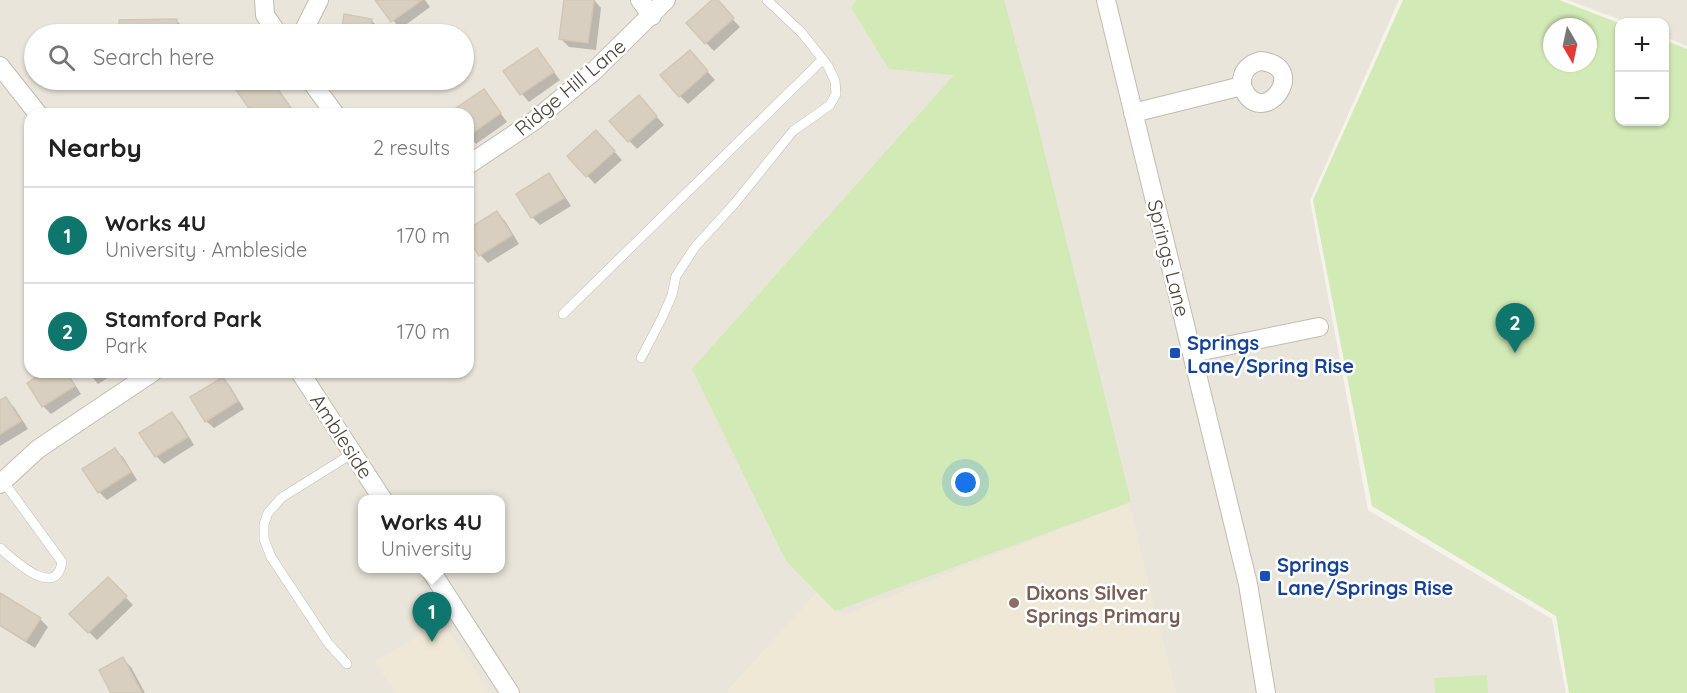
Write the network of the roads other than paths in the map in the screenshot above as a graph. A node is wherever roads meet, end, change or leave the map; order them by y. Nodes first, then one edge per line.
1 (264, 0) edge
2 (319, 0) edge
3 (640, 0) edge
4 (666, 0) edge
5 (767, 0) edge
6 (1106, 0) edge
7 (652, 16) junction
8 (272, 24) edge
9 (307, 24) edge
10 (823, 59) junction
11 (0, 66) edge
12 (1242, 86) dead end
13 (317, 90) edge
14 (33, 108) edge
15 (331, 108) edge
16 (1133, 113) junction
17 (474, 161) edge
18 (563, 314) dead end
19 (1319, 327) dead end
20 (1192, 352) junction
21 (641, 358) dead end
22 (144, 378) edge
23 (304, 378) edge
24 (353, 453) junction
25 (1, 482) edge
26 (380, 495) edge
27 (0, 548) edge
28 (432, 573) edge
29 (347, 664) dead end
30 (510, 693) edge
31 (1266, 693) edge

1 - 8 street
2 - 9 street
3 - 7 street
4 - 7 street, Ridge Hill Lane
5 - 10 lane
6 - 16 street, Springs Lane
7 - 17 street, Ridge Hill Lane
10 - 18 lane
10 - 21 lane
11 - 14 street
12 - 16 street
13 - 15 street
16 - 20 street, Springs Lane
19 - 20 street
20 - 31 street, Springs Lane
22 - 25 street
23 - 24 street, Ambleside
24 - 26 street, Ambleside
24 - 29 lane
25 - 27 lane
28 - 30 street

